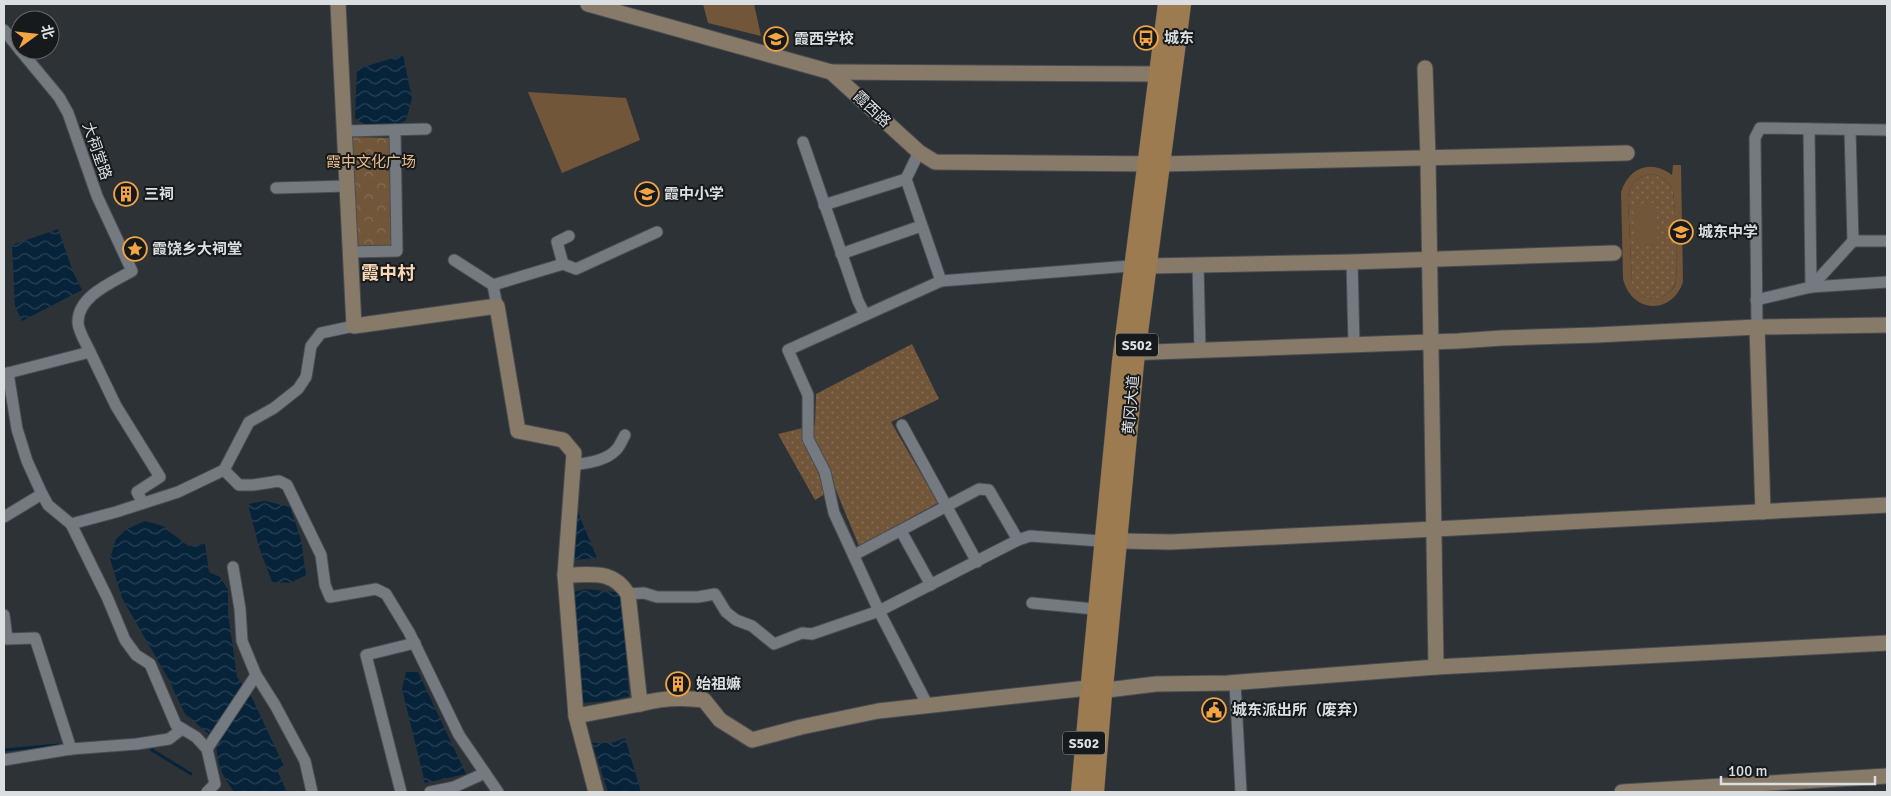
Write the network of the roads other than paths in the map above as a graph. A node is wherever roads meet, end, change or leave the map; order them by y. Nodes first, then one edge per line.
1 (338, 4) edge
2 (588, 4) edge
3 (1167, 4) edge
4 (1182, 4) edge
5 (28, 60) edge
6 (1425, 68) dead end
7 (831, 72) junction
8 (1156, 74) dead end
9 (426, 129) dead end
10 (1809, 129) junction
11 (395, 130) junction
12 (1850, 130) junction
13 (1887, 130) edge
14 (344, 131) junction
15 (803, 142) dead end
16 (919, 152) junction
17 (1627, 153) dead end
18 (1428, 158) junction
19 (906, 179) junction
20 (347, 186) junction
21 (276, 188) dead end
22 (824, 205) junction
23 (922, 226) junction
24 (657, 232) dead end
25 (570, 236) dead end
26 (1887, 240) edge
27 (1853, 241) junction
28 (350, 252) junction
29 (1614, 253) dead end
30 (841, 254) junction
31 (1430, 259) junction
32 (454, 260) dead end
33 (1352, 262) junction
34 (563, 264) junction
35 (1198, 264) junction
36 (1130, 266) dead end
37 (1149, 266) dead end
38 (941, 281) junction
39 (1887, 282) edge
40 (493, 285) junction
41 (1810, 287) junction
42 (1756, 300) junction
43 (497, 306) junction
44 (865, 315) junction
45 (1887, 325) edge
46 (354, 326) junction
47 (1757, 327) junction
48 (1431, 342) junction
49 (1354, 345) junction
50 (1200, 351) junction
51 (90, 352) junction
52 (1121, 353) dead end
53 (6, 373) edge
54 (902, 425) dead end
55 (625, 435) dead end
56 (573, 465) junction
57 (224, 470) junction
58 (42, 494) junction
59 (143, 503) junction
60 (1887, 505) edge
61 (946, 506) junction
62 (1764, 512) junction
63 (4, 517) edge
64 (71, 524) junction
65 (1435, 530) junction
66 (901, 531) junction
67 (1018, 540) junction
68 (1101, 540) dead end
69 (1120, 541) dead end
70 (854, 555) junction
71 (977, 562) junction
72 (233, 567) dead end
73 (565, 575) junction
74 (931, 585) junction
75 (628, 594) junction
76 (1032, 603) dead end
77 (1094, 609) dead end
78 (879, 611) junction
79 (4, 615) edge
80 (415, 644) junction
81 (1887, 644) edge
82 (1436, 667) junction
83 (256, 675) junction
84 (1235, 683) junction
85 (1095, 689) junction
86 (640, 704) junction
87 (928, 706) junction
88 (576, 716) junction
89 (182, 728) junction
90 (71, 749) junction
91 (207, 749) junction
92 (4, 760) edge
93 (485, 773) junction
94 (1887, 776) edge
95 (1887, 786) edge
96 (207, 792) edge
97 (312, 792) edge
98 (401, 792) edge
99 (430, 792) edge
100 (498, 792) edge
101 (596, 792) edge
102 (1080, 792) edge
103 (1095, 792) edge
104 (1241, 792) edge
105 (1622, 792) edge
106 (1792, 792) edge

1 - 14 street
2 - 7 street, 霞西路
3 - 85 main road, 黄冈大道 / S502
4 - 85 main road, 黄冈大道 / S502
5 - 51 street, 大祠堂路
6 - 18 street
7 - 8 street
7 - 16 street, 霞西路
9 - 11 street
10 - 12 street
10 - 41 street
10 - 42 street
11 - 14 street
11 - 28 street
12 - 13 street
12 - 27 street
14 - 20 street
15 - 22 street
16 - 18 street, 霞西路
16 - 19 street
17 - 18 street, 霞西路
18 - 31 street
19 - 22 street
19 - 23 street
20 - 21 street
20 - 28 street
22 - 30 street
23 - 30 street
23 - 38 street
24 - 34 street
25 - 34 street
26 - 27 street
27 - 41 street
28 - 46 street
29 - 31 street
30 - 44 street
31 - 33 street
31 - 48 street
32 - 40 street
33 - 35 street
33 - 49 street
34 - 40 street
35 - 37 street
35 - 50 street
36 - 38 street
38 - 44 street
39 - 41 street
40 - 43 street
41 - 42 street
42 - 47 street
43 - 46 street
43 - 56 street
44 - 70 street
45 - 47 street
46 - 57 street
47 - 48 street
47 - 62 street
48 - 49 street
48 - 65 street
49 - 50 street
50 - 52 street
51 - 53 street
51 - 59 street
53 - 58 street
54 - 61 street
55 - 56 street
56 - 73 street
57 - 59 street
57 - 80 street
58 - 63 street
58 - 64 street
59 - 64 street
60 - 62 street
61 - 66 street
61 - 67 street
61 - 71 street
62 - 65 street
64 - 89 street
65 - 69 street
65 - 82 street
66 - 70 street
66 - 74 street
67 - 68 street
67 - 71 street
70 - 78 street
71 - 74 street
72 - 83 street
73 - 75 street
73 - 88 street
74 - 78 street
75 - 78 street
75 - 86 street
76 - 77 street
78 - 87 street
79 - 90 street
80 - 93 street
80 - 98 street
81 - 82 street
82 - 84 street
83 - 91 street
83 - 97 street
84 - 85 street
84 - 104 street
85 - 87 street
85 - 102 main road, 黄冈大道 / S502
85 - 103 main road, 黄冈大道 / S502
86 - 87 street
86 - 88 street
88 - 101 street
89 - 90 street
89 - 91 street
90 - 92 street
91 - 96 street
93 - 99 street
93 - 100 street
94 - 105 street
95 - 106 street

